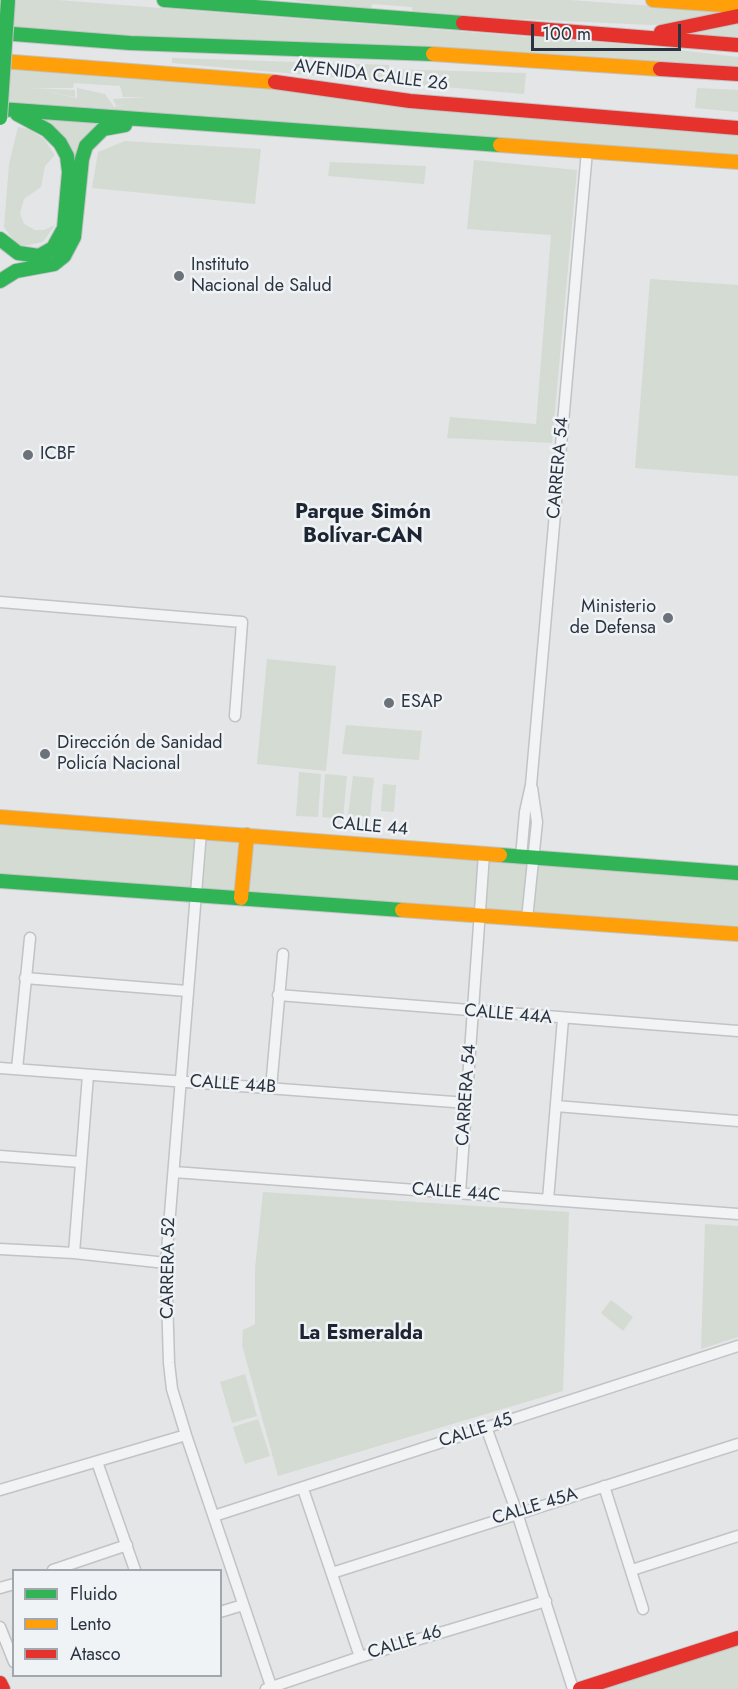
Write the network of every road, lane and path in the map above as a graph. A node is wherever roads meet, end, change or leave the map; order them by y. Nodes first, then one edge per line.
1 (8, 0) edge
2 (164, 0) edge
3 (267, 0) edge
4 (652, 0) edge
5 (738, 6) edge
6 (290, 10) junction
7 (738, 16) edge
8 (0, 33) edge
9 (622, 37) junction
10 (738, 45) edge
11 (0, 61) edge
12 (738, 74) edge
13 (3, 112) edge
14 (166, 122) junction
15 (738, 128) edge
16 (587, 151) junction
17 (738, 162) edge
18 (0, 238) edge
19 (0, 280) edge
20 (0, 602) edge
21 (235, 717) dead end
22 (0, 817) edge
23 (201, 832) junction
24 (247, 835) junction
25 (484, 854) junction
26 (527, 857) junction
27 (738, 873) edge
28 (0, 881) edge
29 (195, 896) junction
30 (241, 898) junction
31 (481, 915) junction
32 (527, 919) junction
33 (738, 934) edge
34 (30, 938) dead end
35 (283, 954) dead end
36 (25, 978) junction
37 (187, 991) junction
38 (278, 995) junction
39 (474, 1011) junction
40 (563, 1019) junction
41 (738, 1032) edge
42 (0, 1068) edge
43 (16, 1069) junction
44 (88, 1075) junction
45 (180, 1081) junction
46 (271, 1088) junction
47 (467, 1103) junction
48 (556, 1106) junction
49 (738, 1121) edge
50 (0, 1156) edge
51 (80, 1162) junction
52 (174, 1172) junction
53 (460, 1193) junction
54 (548, 1200) junction
55 (738, 1214) edge
56 (0, 1249) edge
57 (74, 1253) junction
58 (166, 1263) junction
59 (738, 1347) edge
60 (486, 1427) junction
61 (186, 1436) junction
62 (738, 1444) edge
63 (97, 1462) junction
64 (604, 1486) junction
65 (303, 1489) junction
66 (0, 1490) edge
67 (517, 1512) junction
68 (214, 1516) junction
69 (738, 1536) edge
70 (127, 1545) junction
71 (55, 1569) edge
72 (135, 1569) edge
73 (632, 1570) junction
74 (332, 1573) junction
75 (546, 1601) junction
76 (243, 1605) junction
77 (643, 1609) dead end
78 (222, 1611) edge
79 (0, 1627) edge
80 (738, 1638) edge
81 (12, 1657) edge
82 (360, 1657) junction
83 (0, 1683) edge
84 (269, 1688) edge
85 (3, 1689) edge
86 (573, 1689) edge
87 (580, 1689) edge

1 - 13 main road, bridge
2 - 6 main road
3 - 6 main road
4 - 5 main road
6 - 9 main road
7 - 9 main road
8 - 12 main road, AVENIDA CALLE 26
9 - 10 main road
11 - 15 main road, AVENIDA CALLE 26
13 - 14 main road
13 - 18 main road
14 - 16 main road
14 - 19 main road
16 - 17 main road
16 - 26 street, CARRERA 54
20 - 21 street
22 - 23 main road, CALLE 44
23 - 24 main road, CALLE 44
23 - 29 street, CARRERA 52
24 - 25 main road, CALLE 44
24 - 30 main road
25 - 26 main road, CALLE 44
25 - 31 street, CARRERA 54
26 - 27 main road, CALLE 44
26 - 32 street, CARRERA 54
28 - 29 main road
29 - 30 main road
29 - 37 street, CARRERA 52
30 - 31 main road
31 - 32 main road
31 - 39 street, CARRERA 54
32 - 33 main road
34 - 36 street
35 - 38 street
36 - 37 street
36 - 43 street
37 - 45 street, CARRERA 52
38 - 39 street, CALLE 44A
38 - 46 street
39 - 40 street, CALLE 44A
39 - 47 street, CARRERA 54
40 - 41 street, CALLE 44A
40 - 48 street
42 - 43 street, CALLE 44B
43 - 44 street, CALLE 44B
44 - 45 street, CALLE 44B
44 - 51 street
45 - 46 street, CALLE 44B
45 - 52 street, CARRERA 52
46 - 47 street, CALLE 44B
47 - 53 street, CARRERA 54
48 - 49 street
48 - 54 street
50 - 51 street
51 - 57 street
52 - 53 street, CALLE 44C
52 - 58 street, CARRERA 52
53 - 54 street, CALLE 44C
54 - 55 street, CALLE 44C
56 - 57 street
57 - 58 street
58 - 61 street, CARRERA 52
59 - 60 street, CALLE 45
60 - 65 street, CALLE 45
60 - 67 street
61 - 63 street
61 - 68 street, CARRERA 52
62 - 64 street, CALLE 45A
63 - 66 street
63 - 70 street
64 - 67 street, CALLE 45A
64 - 73 street
65 - 68 street, CALLE 45
65 - 74 street
67 - 74 street, CALLE 45A
67 - 75 street
68 - 76 street, CARRERA 52
69 - 73 street
70 - 71 street
70 - 72 street
73 - 77 street
74 - 82 street
75 - 82 street, CALLE 46
75 - 86 street
76 - 78 street
76 - 84 street, CARRERA 52
79 - 81 street
80 - 87 main road
82 - 84 street, CALLE 46
83 - 85 main road

